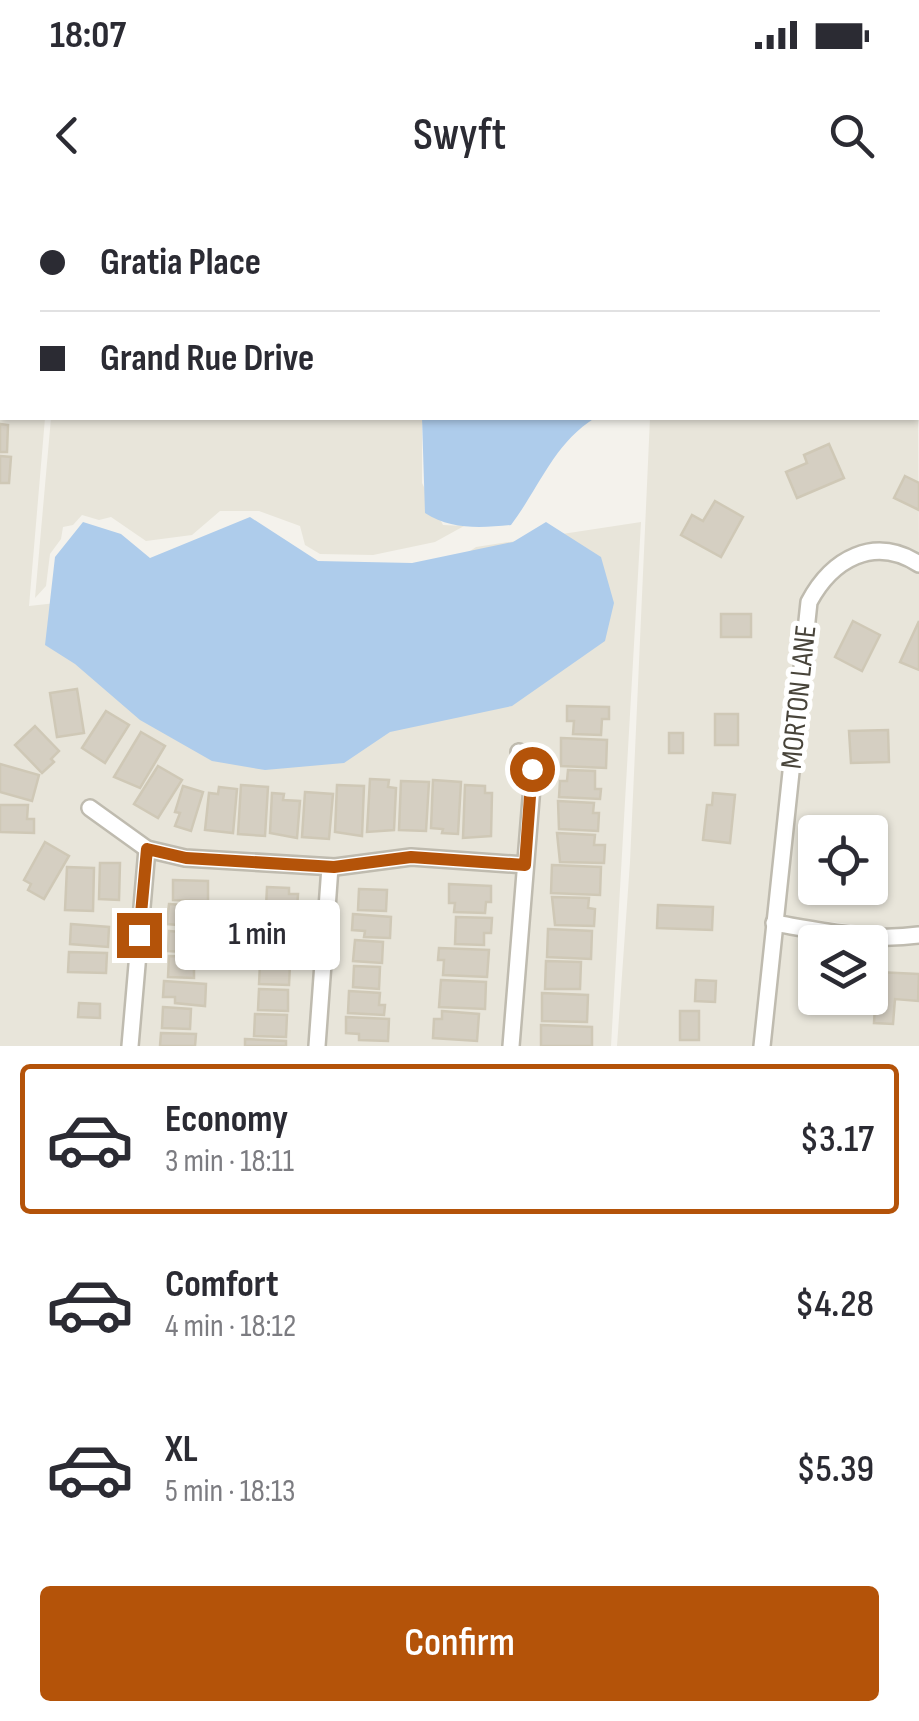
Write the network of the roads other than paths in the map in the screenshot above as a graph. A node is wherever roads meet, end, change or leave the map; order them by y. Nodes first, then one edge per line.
1 (919, 564) edge
2 (520, 752) dead end
3 (90, 808) dead end
4 (147, 849) junction
5 (525, 865) junction
6 (330, 867) junction
7 (774, 923) junction
8 (919, 935) edge
9 (513, 1018) junction
10 (130, 1046) edge
11 (316, 1046) edge
12 (501, 1046) edge
13 (511, 1046) edge
14 (762, 1046) edge

1 - 7 street, MORTON LANE
2 - 5 street
3 - 4 street
4 - 6 street
4 - 10 street
5 - 6 street
5 - 9 street
6 - 11 street
7 - 8 street
7 - 14 street, MORTON LANE
9 - 12 street
9 - 13 street

